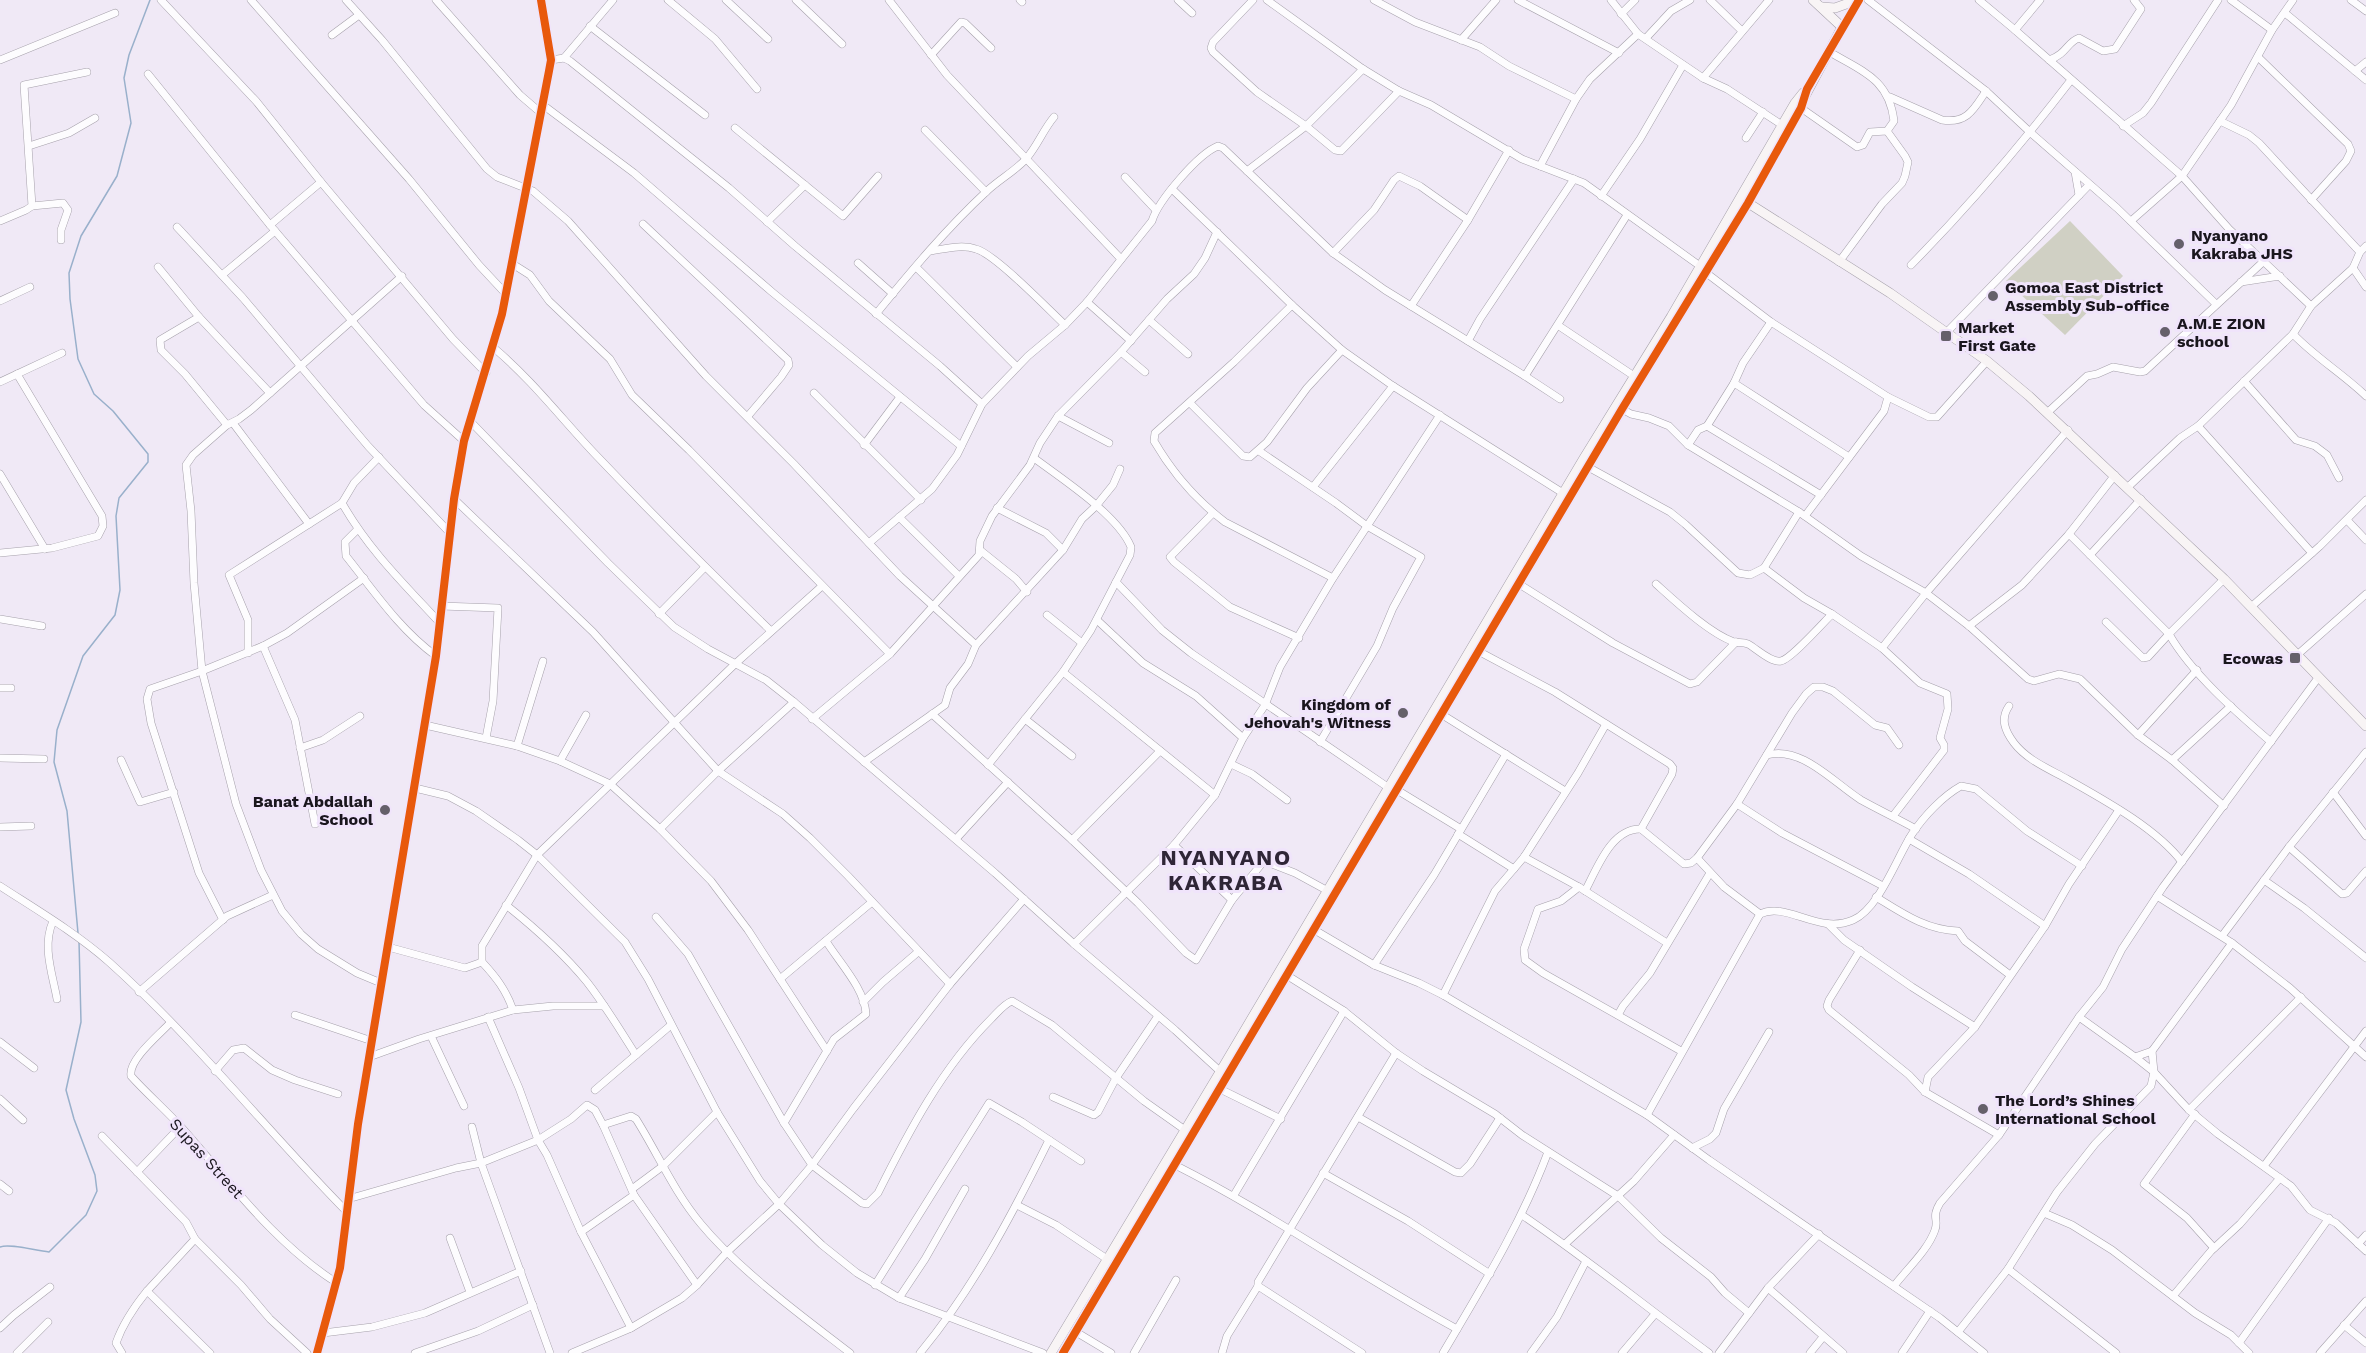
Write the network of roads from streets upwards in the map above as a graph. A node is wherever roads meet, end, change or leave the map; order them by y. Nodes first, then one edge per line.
1 (161, 0) edge
2 (251, 0) edge
3 (346, 0) edge
4 (436, 0) edge
5 (541, 0) edge
6 (613, 0) edge
7 (668, 0) edge
8 (726, 0) edge
9 (796, 0) edge
10 (890, 0) edge
11 (1178, 0) edge
12 (1252, 0) edge
13 (1267, 0) edge
14 (1374, 0) edge
15 (1496, 0) edge
16 (1518, 0) edge
17 (1611, 0) edge
18 (1635, 0) edge
19 (1690, 0) edge
20 (1710, 0) edge
21 (1769, 0) edge
22 (1813, 0) edge
23 (1858, 0) edge
24 (1868, 0) edge
25 (1979, 0) edge
26 (2040, 0) edge
27 (2134, 0) edge
28 (2218, 0) edge
29 (2231, 0) edge
30 (2293, 0) edge
31 (2351, 0) edge
32 (1822, 8) junction
33 (2366, 11) edge
34 (2285, 13) junction
35 (115, 14) dead end
36 (1192, 14) dead end
37 (1621, 14) junction
38 (359, 15) junction
39 (590, 27) junction
40 (1842, 27) junction
41 (2015, 30) junction
42 (2272, 30) junction
43 (1742, 31) junction
44 (1638, 34) junction
45 (332, 35) dead end
46 (1647, 37) junction
47 (768, 39) dead end
48 (1461, 40) junction
49 (842, 44) dead end
50 (991, 48) dead end
51 (1828, 51) junction
52 (1619, 53) junction
53 (931, 55) junction
54 (2258, 57) junction
55 (564, 58) junction
56 (0, 60) edge
57 (551, 60) junction
58 (2049, 60) junction
59 (2366, 62) edge
60 (1683, 65) junction
61 (1363, 69) junction
62 (2355, 71) junction
63 (87, 72) dead end
64 (148, 75) dead end
65 (1703, 78) junction
66 (2366, 80) edge
67 (2071, 81) junction
68 (757, 89) dead end
69 (1807, 90) junction
70 (1400, 91) junction
71 (1986, 91) junction
72 (1890, 97) junction
73 (1576, 99) junction
74 (543, 105) junction
75 (1801, 108) junction
76 (1763, 112) junction
77 (541, 113) junction
78 (705, 114) dead end
79 (1054, 117) dead end
80 (95, 118) dead end
81 (2220, 121) junction
82 (1782, 125) junction
83 (1306, 126) junction
84 (2123, 126) junction
85 (735, 128) dead end
86 (925, 130) dead end
87 (1887, 131) junction
88 (2031, 133) junction
89 (1746, 138) dead end
90 (29, 146) junction
91 (1509, 150) junction
92 (1026, 159) junction
93 (1540, 166) junction
94 (1247, 171) junction
95 (2075, 172) junction
96 (878, 176) dead end
97 (2182, 176) junction
98 (1125, 177) dead end
99 (1574, 179) junction
100 (321, 182) junction
101 (2089, 184) junction
102 (805, 185) junction
103 (526, 189) junction
104 (1172, 189) junction
105 (986, 192) junction
106 (2079, 195) junction
107 (1601, 196) junction
108 (1744, 200) junction
109 (2311, 201) junction
110 (32, 206) junction
111 (1155, 209) junction
112 (1628, 215) junction
113 (1468, 220) junction
114 (0, 221) edge
115 (2131, 221) junction
116 (767, 222) junction
117 (643, 224) dead end
118 (177, 227) dead end
119 (272, 228) junction
120 (1217, 232) junction
121 (61, 240) dead end
122 (2366, 246) edge
123 (930, 251) junction
124 (2360, 252) junction
125 (1333, 253) junction
126 (1121, 259) junction
127 (2264, 261) junction
128 (1839, 262) junction
129 (511, 263) junction
130 (858, 263) dead end
131 (1911, 265) dead end
132 (158, 267) dead end
133 (916, 267) junction
134 (2353, 268) junction
135 (1703, 269) junction
136 (222, 275) junction
137 (402, 276) junction
138 (2280, 276) junction
139 (2241, 282) junction
140 (30, 287) dead end
141 (2366, 287) edge
142 (506, 294) junction
143 (892, 294) junction
144 (0, 301) edge
145 (1086, 302) junction
146 (2216, 304) junction
147 (1292, 305) junction
148 (1411, 306) junction
149 (2311, 306) junction
150 (876, 314) junction
151 (199, 317) junction
152 (352, 320) junction
153 (1149, 320) junction
154 (1771, 322) junction
155 (1065, 325) junction
156 (1559, 326) junction
157 (1946, 333) junction
158 (2293, 334) junction
159 (1467, 340) junction
160 (1131, 341) junction
161 (494, 348) junction
162 (1342, 350) junction
163 (1121, 352) junction
164 (62, 353) dead end
165 (1188, 354) dead end
166 (1987, 361) junction
167 (301, 364) junction
168 (1017, 367) junction
169 (1145, 372) dead end
170 (486, 373) junction
171 (17, 374) junction
172 (1526, 376) junction
173 (1634, 376) junction
174 (2244, 381) junction
175 (0, 382) edge
176 (1734, 383) junction
177 (1393, 386) junction
178 (270, 393) junction
179 (814, 393) dead end
180 (2366, 396) edge
181 (900, 397) junction
182 (1888, 397) junction
183 (1560, 399) dead end
184 (1190, 403) junction
185 (982, 404) junction
186 (1622, 409) junction
187 (2047, 413) junction
188 (1440, 415) junction
189 (748, 416) junction
190 (1058, 416) junction
191 (470, 421) junction
192 (230, 424) junction
193 (1707, 426) junction
194 (2198, 426) junction
195 (2068, 430) junction
196 (464, 441) junction
197 (1109, 443) dead end
198 (864, 445) junction
199 (1688, 445) junction
200 (962, 446) junction
201 (1259, 452) junction
202 (379, 457) junction
203 (1849, 457) junction
204 (1035, 458) junction
205 (1588, 467) junction
206 (1120, 469) dead end
207 (0, 474) edge
208 (2115, 475) junction
209 (2339, 478) dead end
210 (1313, 487) junction
211 (2128, 487) junction
212 (1567, 495) junction
213 (1821, 495) junction
214 (454, 499) junction
215 (2141, 499) junction
216 (921, 500) junction
217 (2366, 500) edge
218 (342, 502) junction
219 (1096, 506) junction
220 (997, 508) junction
221 (1213, 513) junction
222 (1802, 514) junction
223 (899, 517) junction
224 (2346, 520) junction
225 (309, 524) junction
226 (1367, 526) junction
227 (357, 530) junction
228 (450, 533) junction
229 (2069, 534) junction
230 (2366, 540) edge
231 (869, 543) junction
232 (45, 549) junction
233 (980, 550) junction
234 (1063, 550) junction
235 (0, 553) edge
236 (2312, 553) junction
237 (2090, 555) junction
238 (705, 567) junction
239 (1764, 568) junction
240 (959, 576) junction
241 (364, 578) junction
242 (1333, 578) junction
243 (2224, 579) junction
244 (1116, 582) junction
245 (1519, 584) junction
246 (1656, 584) dead end
247 (822, 586) junction
248 (1027, 592) junction
249 (1926, 593) junction
250 (2366, 594) edge
251 (441, 606) junction
252 (934, 606) junction
253 (2252, 607) junction
254 (659, 614) junction
255 (1832, 614) junction
256 (1047, 615) dead end
257 (0, 619) edge
258 (1097, 620) junction
259 (440, 622) junction
260 (2106, 622) dead end
261 (42, 626) dead end
262 (1969, 626) junction
263 (771, 631) junction
264 (2169, 634) junction
265 (1299, 638) junction
266 (1736, 642) junction
267 (1082, 643) junction
268 (976, 645) junction
269 (263, 646) junction
270 (1882, 648) junction
271 (1478, 651) junction
272 (248, 652) junction
273 (890, 654) junction
274 (436, 656) junction
275 (2296, 656) junction
276 (543, 661) dead end
277 (735, 664) junction
278 (2197, 670) junction
279 (202, 671) junction
280 (1063, 672) junction
281 (2318, 678) junction
282 (0, 688) edge
283 (10, 688) dead end
284 (794, 702) junction
285 (1265, 705) junction
286 (2009, 706) dead end
287 (2231, 706) junction
288 (932, 714) junction
289 (1441, 714) junction
290 (586, 715) dead end
291 (360, 716) dead end
292 (812, 719) junction
293 (1025, 719) junction
294 (674, 722) junction
295 (1605, 724) junction
296 (425, 725) junction
297 (2366, 726) edge
298 (2138, 735) junction
299 (486, 738) junction
300 (1243, 738) junction
301 (1320, 742) junction
302 (1775, 742) junction
303 (2271, 742) junction
304 (1899, 745) dead end
305 (517, 746) junction
306 (300, 748) junction
307 (1160, 751) junction
308 (1779, 751) junction
309 (2366, 752) edge
310 (1506, 754) junction
311 (1767, 755) junction
312 (1072, 756) dead end
313 (0, 758) edge
314 (44, 759) dead end
315 (121, 760) dead end
316 (2172, 760) junction
317 (560, 761) junction
318 (864, 762) junction
319 (1231, 764) junction
320 (988, 765) junction
321 (718, 771) junction
322 (1008, 782) junction
323 (610, 784) junction
324 (415, 788) junction
325 (1393, 789) junction
326 (1564, 791) junction
327 (174, 792) junction
328 (2333, 792) junction
329 (1215, 795) junction
330 (1287, 800) dead end
331 (1737, 804) junction
332 (2224, 806) junction
333 (2120, 810) junction
334 (1893, 816) junction
335 (315, 824) dead end
336 (0, 826) edge
337 (31, 826) dead end
338 (660, 829) junction
339 (1641, 829) junction
340 (1916, 829) junction
341 (1459, 832) junction
342 (2366, 836) edge
343 (956, 839) junction
344 (1909, 839) junction
345 (1072, 840) junction
346 (1174, 845) junction
347 (2289, 847) junction
348 (537, 855) junction
349 (1524, 857) junction
350 (1697, 858) junction
351 (2182, 862) junction
352 (2082, 866) junction
353 (1514, 869) junction
354 (2366, 871) edge
355 (1710, 873) junction
356 (2264, 880) junction
357 (1883, 885) junction
358 (0, 886) edge
359 (1582, 889) junction
360 (1328, 891) junction
361 (1126, 893) junction
362 (273, 895) junction
363 (2157, 896) junction
364 (1876, 897) junction
365 (1024, 899) junction
366 (1232, 900) junction
367 (872, 902) junction
368 (506, 904) junction
369 (1760, 914) junction
370 (656, 917) dead end
371 (222, 920) junction
372 (52, 921) junction
373 (1828, 924) junction
374 (2045, 926) junction
375 (1313, 929) junction
376 (2222, 936) junction
377 (826, 941) junction
378 (1667, 943) junction
379 (2232, 943) junction
380 (1074, 944) junction
381 (388, 947) junction
382 (1860, 950) junction
383 (918, 952) junction
384 (2366, 958) edge
385 (482, 962) junction
386 (1374, 965) junction
387 (2010, 975) junction
388 (1288, 976) junction
389 (780, 979) junction
390 (381, 983) junction
391 (950, 984) junction
392 (139, 992) junction
393 (1443, 995) junction
394 (2301, 997) junction
395 (57, 999) dead end
396 (863, 1002) junction
397 (604, 1006) junction
398 (513, 1010) junction
399 (1344, 1011) junction
400 (295, 1015) dead end
401 (1618, 1015) junction
402 (1158, 1016) junction
403 (488, 1017) junction
404 (2079, 1017) junction
405 (171, 1023) junction
406 (671, 1025) junction
407 (1975, 1027) junction
408 (1769, 1032) dead end
409 (2366, 1032) edge
410 (431, 1036) junction
411 (372, 1041) junction
412 (0, 1042) edge
413 (2355, 1046) junction
414 (826, 1051) junction
415 (1681, 1051) junction
416 (2152, 1051) junction
417 (1396, 1053) junction
418 (636, 1055) junction
419 (369, 1057) junction
420 (2135, 1057) junction
421 (2366, 1057) edge
422 (33, 1068) dead end
423 (215, 1071) junction
424 (2154, 1072) junction
425 (1224, 1075) junction
426 (1116, 1078) junction
427 (2151, 1086) junction
428 (1220, 1089) junction
429 (2170, 1089) junction
430 (595, 1090) dead end
431 (1925, 1092) junction
432 (338, 1094) dead end
433 (1053, 1097) dead end
434 (0, 1099) edge
435 (464, 1106) dead end
436 (717, 1112) junction
437 (2192, 1112) junction
438 (1647, 1115) junction
439 (1358, 1117) junction
440 (1500, 1118) junction
441 (1281, 1119) junction
442 (23, 1120) dead end
443 (784, 1123) junction
444 (603, 1125) junction
445 (180, 1126) junction
446 (471, 1126) dead end
447 (1185, 1130) junction
448 (1674, 1135) junction
449 (1999, 1135) junction
450 (102, 1136) dead end
451 (538, 1140) junction
452 (1049, 1140) junction
453 (1692, 1148) junction
454 (1548, 1152) junction
455 (1081, 1161) dead end
456 (481, 1163) junction
457 (812, 1164) junction
458 (1175, 1165) junction
459 (663, 1166) junction
460 (2264, 1167) junction
461 (137, 1172) junction
462 (1323, 1173) junction
463 (2280, 1178) junction
464 (0, 1184) edge
465 (965, 1189) dead end
466 (9, 1191) dead end
467 (633, 1192) junction
468 (1234, 1195) junction
469 (1617, 1196) junction
470 (348, 1199) junction
471 (779, 1204) junction
472 (1017, 1205) junction
473 (2044, 1213) junction
474 (348, 1214) junction
475 (1522, 1215) junction
476 (2329, 1218) junction
477 (1290, 1229) junction
478 (581, 1232) junction
479 (1819, 1234) junction
480 (2366, 1235) edge
481 (450, 1238) dead end
482 (195, 1239) junction
483 (1565, 1244) junction
484 (2358, 1244) junction
485 (2214, 1248) junction
486 (2366, 1251) edge
487 (727, 1252) junction
488 (1107, 1259) junction
489 (1586, 1261) junction
490 (2007, 1269) junction
491 (521, 1271) junction
492 (1490, 1274) junction
493 (1176, 1280) dead end
494 (337, 1282) junction
495 (875, 1285) junction
496 (698, 1286) junction
497 (1258, 1286) junction
498 (1894, 1286) junction
499 (50, 1287) dead end
500 (1768, 1288) junction
501 (147, 1291) junction
502 (470, 1292) junction
503 (2173, 1296) junction
504 (899, 1298) junction
505 (2366, 1301) edge
506 (532, 1305) junction
507 (1930, 1311) junction
508 (1749, 1313) junction
509 (1655, 1314) junction
510 (950, 1317) junction
511 (48, 1322) dead end
512 (2344, 1325) junction
513 (0, 1328) edge
514 (632, 1328) junction
515 (1457, 1329) junction
516 (1076, 1332) junction
517 (1958, 1332) junction
518 (323, 1333) junction
519 (1823, 1337) junction
520 (2240, 1343) junction
521 (2366, 1343) edge
522 (17, 1353) edge
523 (122, 1353) edge
524 (210, 1353) edge
525 (307, 1353) edge
526 (317, 1353) edge
527 (415, 1353) edge
528 (550, 1353) edge
529 (572, 1353) edge
530 (850, 1353) edge
531 (920, 1353) edge
532 (1043, 1353) edge
533 (1051, 1353) edge
534 (1063, 1353) edge
535 (1111, 1353) edge
536 (1134, 1353) edge
537 (1222, 1353) edge
538 (1362, 1353) edge
539 (1443, 1353) edge
540 (1531, 1353) edge
541 (1622, 1353) edge
542 (1708, 1353) edge
543 (1719, 1353) edge
544 (1810, 1353) edge
545 (1843, 1353) edge
546 (1902, 1353) edge
547 (1984, 1353) edge
548 (2116, 1353) edge
549 (2249, 1353) edge
550 (2320, 1353) edge

1 - 100 street
2 - 142 street
3 - 38 street
4 - 77 street
5 - 57 street
6 - 39 street
7 - 68 street
8 - 47 street
9 - 49 street
10 - 53 street
11 - 36 street
12 - 83 street
13 - 61 street
14 - 48 street
15 - 48 street
16 - 52 street
17 - 37 street
18 - 37 street
19 - 46 street
20 - 43 street
21 - 43 street
22 - 32 street
23 - 32 street
23 - 40 street
24 - 71 street
25 - 41 street
26 - 41 street
27 - 58 street
28 - 84 street
29 - 42 street
30 - 34 street
31 - 33 street
32 - 40 street
34 - 42 street
34 - 62 street
35 - 56 street
37 - 44 street
38 - 45 street
38 - 103 street
39 - 55 street
39 - 78 street
40 - 51 street
41 - 58 street
42 - 54 street
43 - 65 street
44 - 46 street
44 - 52 street
46 - 60 street
48 - 73 street
50 - 53 street
51 - 69 street
51 - 72 street
52 - 73 street
53 - 92 street
54 - 81 street
54 - 109 street
55 - 57 street
55 - 116 street
57 - 74 street
58 - 67 street
59 - 62 street
60 - 65 street
60 - 107 street
61 - 70 street
61 - 83 street
62 - 66 street
63 - 90 street
64 - 119 street
65 - 76 street
67 - 84 street
67 - 88 street
69 - 75 street
69 - 82 street
70 - 83 street
70 - 91 street
71 - 72 street
71 - 88 street
72 - 87 street
73 - 93 street
74 - 77 street
74 - 181 street
75 - 87 street
75 - 108 street
76 - 82 street
76 - 89 street
77 - 103 street
79 - 92 street
80 - 90 street
81 - 97 street
81 - 109 street
82 - 108 street
83 - 94 street
84 - 97 street
85 - 102 street
86 - 105 street
87 - 128 street
88 - 95 street
88 - 131 street
90 - 110 street
91 - 93 street
91 - 113 street
92 - 105 street
92 - 126 street
93 - 99 street
94 - 104 street
94 - 125 street
95 - 101 street
95 - 106 street
96 - 102 street
97 - 115 street
97 - 127 street
98 - 111 street
99 - 107 street
99 - 159 street
100 - 119 street
100 - 137 street
101 - 106 street
101 - 115 street
102 - 116 street
103 - 129 street
103 - 189 street
104 - 111 street
104 - 120 street
105 - 123 street
106 - 157 street
107 - 112 street
108 - 128 street
108 - 135 street
109 - 124 street
110 - 114 street
110 - 121 street
111 - 126 street
112 - 135 street
112 - 156 street
113 - 125 street
113 - 148 street
115 - 146 street
116 - 150 street
117 - 189 street
118 - 136 street
119 - 136 street
119 - 152 street
120 - 147 street
120 - 153 street
122 - 124 street
123 - 133 street
123 - 155 street
124 - 134 street
125 - 148 street
126 - 145 street
127 - 138 street
127 - 139 street
128 - 157 street
129 - 142 street
129 - 247 street
130 - 143 street
132 - 151 street
133 - 143 street
133 - 168 street
134 - 141 street
134 - 149 street
135 - 154 street
135 - 173 street
135 - 186 street
136 - 167 street
137 - 152 street
137 - 170 street
138 - 139 street
138 - 149 street
139 - 146 street
140 - 144 street
142 - 161 street
143 - 150 street
145 - 155 street
145 - 160 street
146 - 187 street
147 - 162 street
147 - 184 street
148 - 159 street
149 - 158 street
150 - 185 street
151 - 178 street
151 - 192 street
152 - 167 street
152 - 196 street
153 - 160 street
153 - 165 street
154 - 176 street
154 - 182 street
155 - 168 street
156 - 172 street
156 - 173 street
157 - 166 street
158 - 174 street
158 - 180 street
159 - 172 street
160 - 163 street
161 - 170 street
161 - 238 street
162 - 177 street
162 - 201 street
163 - 169 street
163 - 190 street
164 - 171 street
166 - 182 street
166 - 187 street
167 - 178 street
167 - 202 street
168 - 185 street
170 - 191 street
171 - 175 street
171 - 232 street
172 - 183 street
173 - 212 street
174 - 194 street
174 - 209 street
176 - 193 street
176 - 203 street
177 - 188 street
177 - 210 street
178 - 192 street
179 - 198 street
181 - 198 street
181 - 200 street
182 - 203 street
184 - 201 street
184 - 221 street
185 - 200 street
186 - 199 street
186 - 205 street
187 - 195 street
188 - 212 street
188 - 226 street
189 - 231 street
190 - 197 street
190 - 204 street
191 - 196 street
191 - 254 street
192 - 225 street
192 - 279 street
193 - 199 street
193 - 213 street
194 - 211 street
194 - 236 street
195 - 208 street
195 - 249 street
196 - 214 street
198 - 216 street
199 - 222 street
200 - 216 street
201 - 210 street
202 - 218 street
202 - 228 street
203 - 213 street
204 - 219 street
204 - 220 street
205 - 212 street
205 - 239 street
206 - 219 street
207 - 232 street
208 - 211 street
208 - 229 street
210 - 226 street
211 - 215 street
212 - 245 street
212 - 325 street
213 - 222 street
214 - 228 street
214 - 294 street
215 - 237 street
215 - 243 street
216 - 223 street
217 - 224 street
218 - 225 street
218 - 227 street
219 - 234 street
219 - 244 street
220 - 233 street
220 - 234 street
221 - 242 street
221 - 265 street
222 - 239 street
222 - 249 street
223 - 231 street
223 - 240 street
224 - 230 street
224 - 236 street
225 - 272 street
226 - 242 street
226 - 301 street
227 - 241 street
227 - 259 street
228 - 251 street
229 - 237 street
229 - 262 street
231 - 252 street
232 - 235 street
233 - 240 street
233 - 248 street
234 - 248 street
236 - 253 street
237 - 264 street
238 - 254 street
238 - 263 street
239 - 255 street
240 - 252 street
241 - 269 street
241 - 274 street
242 - 265 street
243 - 253 street
243 - 264 street
244 - 258 street
244 - 285 street
245 - 266 street
245 - 271 street
246 - 266 street
247 - 263 street
247 - 273 street
248 - 268 street
249 - 262 street
249 - 270 street
250 - 275 street
251 - 259 street
251 - 299 street
252 - 268 street
252 - 273 street
253 - 275 street
254 - 277 street
255 - 266 street
255 - 270 street
256 - 267 street
257 - 261 street
258 - 267 street
258 - 300 street
259 - 274 street
260 - 264 street
262 - 298 street
263 - 277 street
264 - 278 street
265 - 285 street
267 - 280 street
268 - 288 street
269 - 272 street
269 - 306 street
270 - 334 street
271 - 289 street
271 - 295 street
272 - 279 street
273 - 292 street
274 - 296 street
275 - 281 street
276 - 305 street
277 - 284 street
277 - 294 street
278 - 287 street
278 - 298 street
279 - 327 street
279 - 362 street
280 - 293 street
280 - 307 street
281 - 297 street
281 - 303 street
282 - 283 street
284 - 292 street
284 - 321 street
285 - 300 street
285 - 301 street
286 - 333 street
287 - 303 street
287 - 316 street
288 - 318 street
288 - 320 street
289 - 310 street
289 - 325 street
290 - 317 street
291 - 306 street
292 - 318 street
293 - 312 street
293 - 320 street
294 - 321 street
294 - 323 street
295 - 326 street
295 - 339 street
296 - 299 street
296 - 324 street
298 - 316 street
299 - 305 street
300 - 319 street
301 - 325 street
302 - 304 street
302 - 308 street
302 - 311 street
303 - 332 street
305 - 317 street
306 - 335 street
307 - 329 street
307 - 345 street
308 - 311 street
308 - 334 street
309 - 328 street
310 - 326 street
310 - 341 street
311 - 331 street
313 - 314 street
315 - 327 street
316 - 332 street
317 - 323 street
318 - 343 street
319 - 329 street
319 - 330 street
320 - 322 street
321 - 338 street
321 - 367 street
322 - 343 street
322 - 345 street
323 - 338 street
323 - 348 street
324 - 348 street
324 - 381 street
325 - 341 street
325 - 360 street
325 - 375 street
326 - 349 street
327 - 371 street
328 - 342 street
328 - 347 street
329 - 346 street
331 - 350 street
331 - 357 street
332 - 351 street
333 - 351 street
333 - 352 street
334 - 340 street
336 - 337 street
338 - 389 street
339 - 350 street
339 - 359 street
340 - 344 street
340 - 352 street
341 - 353 street
341 - 386 street
343 - 365 street
344 - 357 street
344 - 374 street
345 - 361 street
346 - 361 street
346 - 366 street
347 - 354 street
347 - 356 street
348 - 368 street
348 - 406 street
349 - 353 street
349 - 359 street
350 - 355 street
351 - 363 street
352 - 374 street
353 - 393 street
355 - 369 street
355 - 378 street
356 - 376 street
356 - 384 street
357 - 364 street
358 - 372 street
359 - 378 street
359 - 401 street
360 - 366 street
360 - 425 street
361 - 366 street
361 - 380 street
362 - 371 street
362 - 390 street
363 - 376 street
363 - 404 street
364 - 373 street
364 - 387 street
365 - 380 street
365 - 391 street
367 - 377 street
367 - 383 street
368 - 385 street
368 - 397 street
369 - 373 street
369 - 415 street
370 - 443 street
371 - 392 street
372 - 392 street
372 - 395 street
373 - 382 street
374 - 387 street
375 - 386 street
375 - 388 street
376 - 379 street
377 - 389 street
377 - 396 street
378 - 401 street
379 - 394 street
379 - 416 street
380 - 402 street
381 - 385 street
381 - 390 street
382 - 407 street
382 - 431 street
383 - 391 street
383 - 396 street
385 - 398 street
386 - 393 street
387 - 407 street
388 - 399 street
388 - 425 street
389 - 414 street
390 - 411 street
391 - 457 street
392 - 405 street
393 - 438 street
394 - 413 street
394 - 437 street
396 - 414 street
397 - 398 street
397 - 418 street
398 - 403 street
399 - 417 street
399 - 441 street
400 - 411 street
401 - 415 street
402 - 425 street
402 - 426 street
403 - 410 street
403 - 451 street
404 - 420 street
404 - 449 street
405 - 423 street
405 - 445 street, Supas Street
406 - 418 street
406 - 436 street
407 - 431 street
408 - 453 street
409 - 413 street
410 - 419 street
410 - 435 street
411 - 419 street
412 - 422 street
413 - 421 street
413 - 460 street
414 - 443 street
415 - 438 street
416 - 420 street
416 - 424 street
417 - 439 street
417 - 440 street
418 - 430 street
419 - 470 street
420 - 424 street
423 - 432 street
423 - 474 street
424 - 427 street
424 - 429 street
425 - 428 street
425 - 447 street
426 - 433 street
426 - 447 street
426 - 457 street
427 - 429 street
427 - 473 street
428 - 441 street
428 - 458 street
429 - 437 street
431 - 449 street
434 - 442 street
436 - 459 street
436 - 471 street
437 - 460 street
437 - 485 street
438 - 448 street
439 - 440 street
439 - 462 street
440 - 454 street
441 - 468 street
443 - 457 street
444 - 451 street
444 - 459 street
444 - 467 street
445 - 461 street
445 - 494 street, Supas Street
446 - 456 street
447 - 488 street
448 - 453 street
448 - 469 street
449 - 498 street
450 - 461 street
451 - 456 street
451 - 478 street
452 - 455 street
452 - 472 street
452 - 495 street
453 - 479 street
454 - 469 street
454 - 475 street
456 - 470 street
456 - 491 street
457 - 471 street
458 - 468 street
458 - 516 street
459 - 467 street
459 - 487 street
460 - 463 street
461 - 482 street
462 - 477 street
462 - 492 street
463 - 476 street
463 - 485 street
464 - 466 street
465 - 504 street
467 - 478 street
467 - 496 street
468 - 477 street
469 - 483 street
469 - 508 street
470 - 474 street
471 - 487 street
471 - 495 street
472 - 488 street
472 - 510 street
473 - 490 street
473 - 503 street
474 - 494 street
475 - 483 street
475 - 492 street
476 - 484 street
476 - 520 street
477 - 497 street
477 - 515 street
478 - 514 street
479 - 498 street
479 - 500 street
480 - 484 street
481 - 502 street
482 - 501 street
482 - 525 street
483 - 489 street
484 - 486 street
485 - 503 street
487 - 496 street
487 - 530 street
488 - 533 street
489 - 509 street
489 - 540 street
490 - 517 street
490 - 548 street
491 - 502 street
491 - 506 street
492 - 515 street
493 - 536 street
494 - 518 street
495 - 504 street
496 - 514 street
497 - 537 street
497 - 538 street
498 - 507 street
499 - 513 street
500 - 508 street
500 - 519 street
501 - 523 street
501 - 524 street
502 - 518 street
503 - 520 street
504 - 510 street
505 - 512 street
506 - 527 street
506 - 528 street
507 - 517 street
507 - 546 street
508 - 543 street
509 - 541 street
509 - 542 street
510 - 531 street
510 - 532 street
511 - 522 street
512 - 521 street
512 - 550 street
514 - 529 street
515 - 539 street
516 - 534 street
516 - 535 street
517 - 547 street
518 - 526 street
519 - 544 street
519 - 545 street
520 - 549 street

